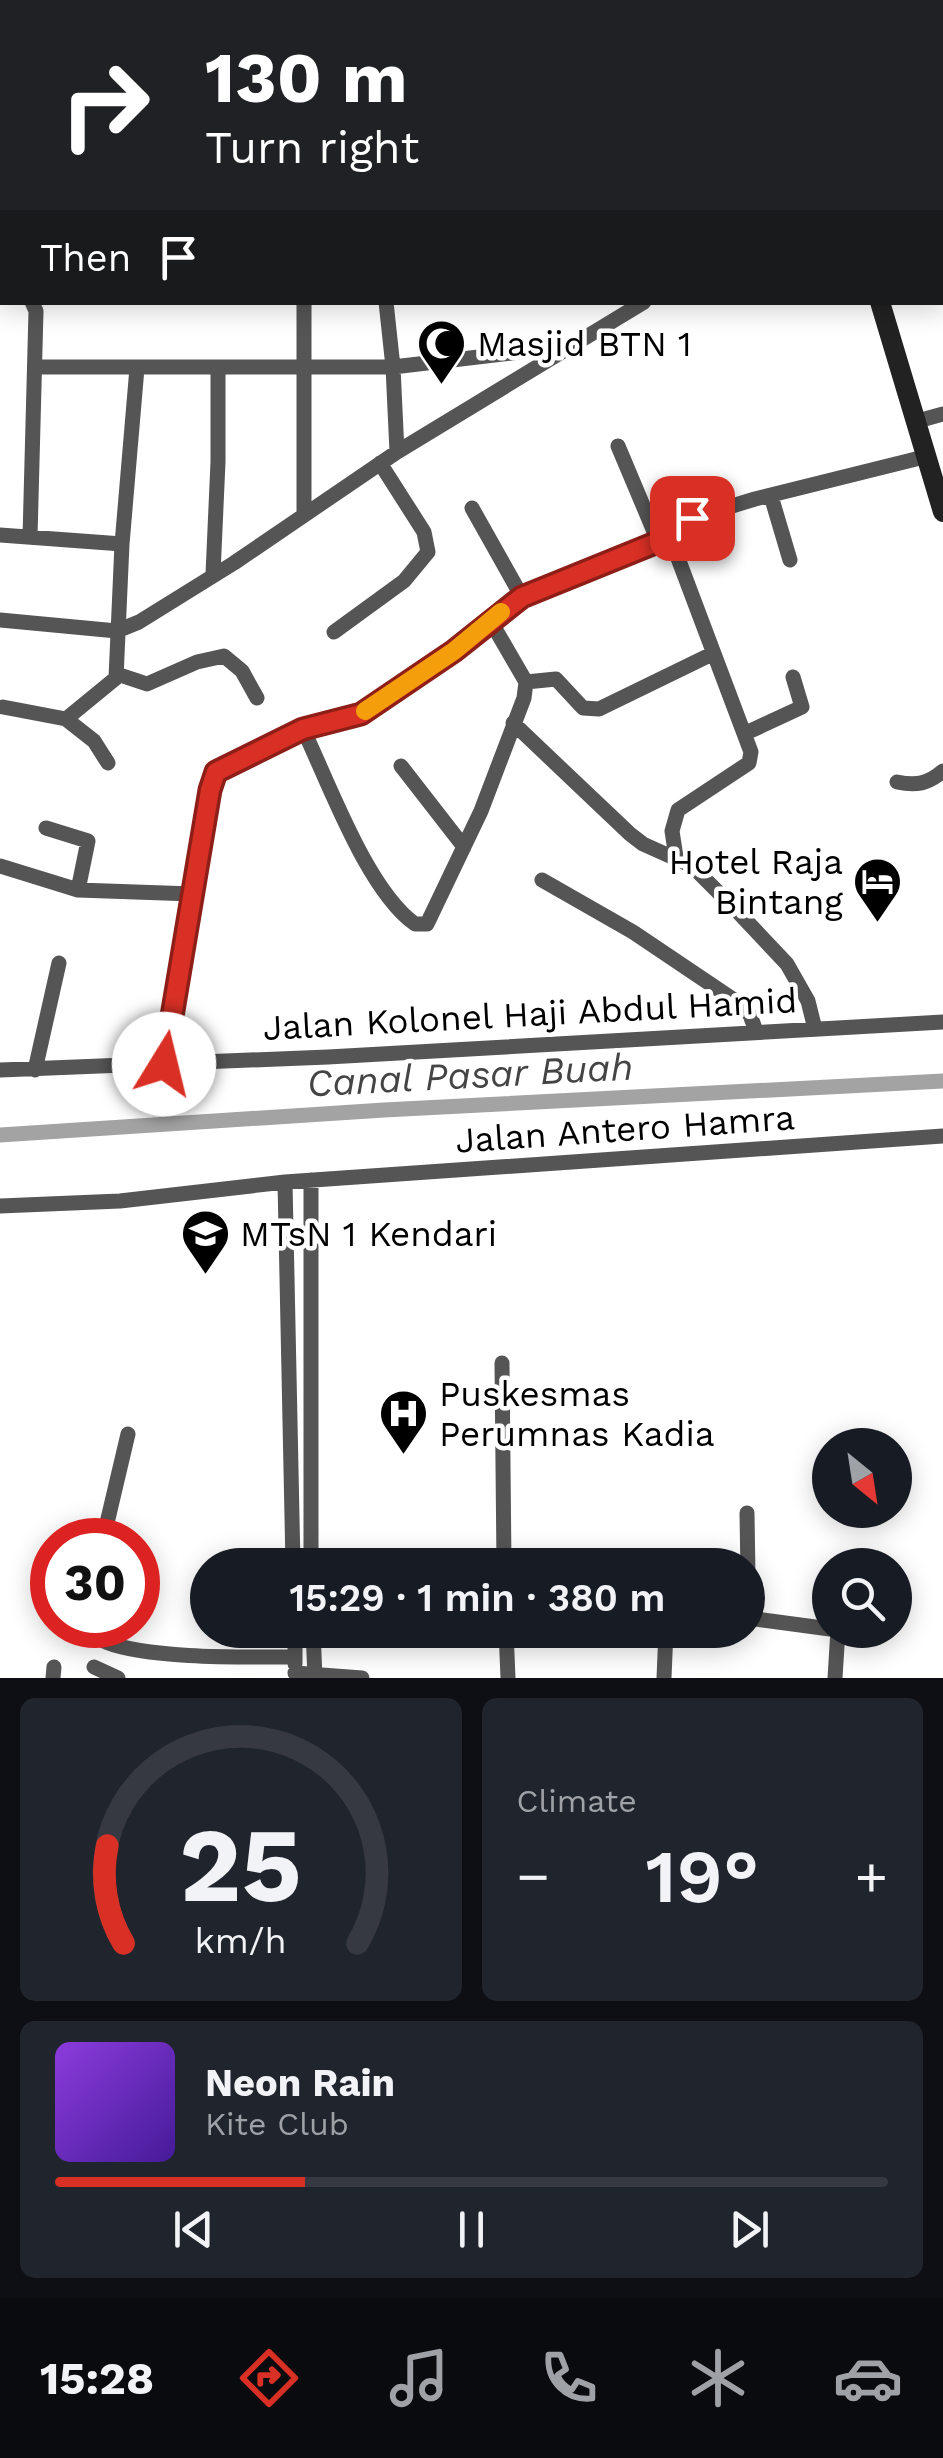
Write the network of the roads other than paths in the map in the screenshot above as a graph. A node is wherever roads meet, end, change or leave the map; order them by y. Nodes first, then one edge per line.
1 (33, 305) edge
2 (304, 305) edge
3 (386, 305) edge
4 (639, 305) edge
5 (881, 305) edge
6 (568, 346) junction
7 (36, 367) junction
8 (305, 367) junction
9 (394, 367) junction
10 (137, 368) junction
11 (218, 368) junction
12 (943, 414) edge
13 (914, 422) junction
14 (618, 446) dead end
15 (397, 452) junction
16 (924, 457) junction
17 (380, 462) junction
18 (772, 496) junction
19 (472, 508) dead end
20 (943, 512) edge
21 (304, 514) junction
22 (0, 534) edge
23 (30, 537) junction
24 (664, 539) junction
25 (122, 544) junction
26 (790, 560) dead end
27 (212, 574) junction
28 (522, 597) junction
29 (0, 620) edge
30 (490, 620) junction
31 (117, 630) junction
32 (334, 632) dead end
33 (712, 654) junction
34 (117, 674) junction
35 (793, 677) dead end
36 (526, 682) junction
37 (256, 698) dead end
38 (3, 707) dead end
39 (66, 719) junction
40 (513, 723) junction
41 (303, 729) junction
42 (746, 733) junction
43 (108, 763) dead end
44 (402, 766) dead end
45 (943, 770) edge
46 (897, 782) dead end
47 (46, 828) dead end
48 (464, 846) junction
49 (676, 857) junction
50 (0, 866) edge
51 (542, 880) dead end
52 (78, 890) junction
53 (193, 894) junction
54 (60, 963) dead end
55 (943, 1022) edge
56 (815, 1028) junction
57 (756, 1031) junction
58 (164, 1064) junction
59 (0, 1070) edge
60 (36, 1070) junction
61 (943, 1136) edge
62 (311, 1180) junction
63 (285, 1182) junction
64 (0, 1206) edge
65 (502, 1363) dead end
66 (128, 1434) dead end
67 (747, 1514) dead end
68 (108, 1518) edge
69 (293, 1548) edge
70 (311, 1548) edge
71 (504, 1548) edge
72 (748, 1548) edge
73 (765, 1620) edge
74 (812, 1627) edge
75 (135, 1648) edge
76 (313, 1648) edge
77 (507, 1648) edge
78 (665, 1648) edge
79 (836, 1648) edge
80 (94, 1668) dead end
81 (295, 1669) edge
82 (314, 1676) edge
83 (118, 1678) edge
84 (362, 1678) edge
85 (508, 1678) edge
86 (664, 1678) edge
87 (835, 1678) edge

1 - 7 street
2 - 8 street
3 - 9 street
4 - 6 street
5 - 13 street
6 - 9 street
6 - 15 street
7 - 10 street
7 - 23 street
8 - 9 street
8 - 11 street
8 - 21 street
9 - 15 street
10 - 11 street
10 - 25 street
11 - 27 street
12 - 13 street
13 - 16 street
14 - 24 street
15 - 17 street
16 - 18 street
16 - 20 street
17 - 21 street
17 - 32 street
18 - 24 street
18 - 26 street
19 - 28 street
21 - 27 street
22 - 23 street
23 - 25 street
24 - 28 street
24 - 33 street
25 - 31 street
27 - 31 street
28 - 30 street
29 - 31 street
30 - 36 street
30 - 41 street
31 - 34 street
33 - 36 street
33 - 42 street
34 - 37 street
34 - 39 street
35 - 42 street
36 - 40 street
38 - 39 street
39 - 43 street
40 - 48 street
40 - 49 street
41 - 48 street
41 - 53 street
42 - 49 street
44 - 48 street
45 - 46 street
47 - 52 street
49 - 56 street
50 - 52 street
51 - 57 street
52 - 53 street
53 - 58 street
54 - 60 street
55 - 56 street, Jalan Kolonel Haji Abdul Hamid
56 - 57 street, Jalan Kolonel Haji Abdul Hamid
57 - 58 street, Jalan Kolonel Haji Abdul Hamid
58 - 60 street, Jalan Kolonel Haji Abdul Hamid
59 - 60 street, Jalan Kolonel Haji Abdul Hamid
61 - 62 street, Jalan Antero Hamra
62 - 63 street, Jalan Antero Hamra
62 - 70 street
63 - 64 street, Jalan Antero Hamra
63 - 69 street
65 - 71 street
66 - 68 street
67 - 72 street
73 - 74 street
75 - 81 street
76 - 82 street
77 - 85 street
78 - 86 street
79 - 87 street
80 - 83 street
81 - 82 street
82 - 84 street

